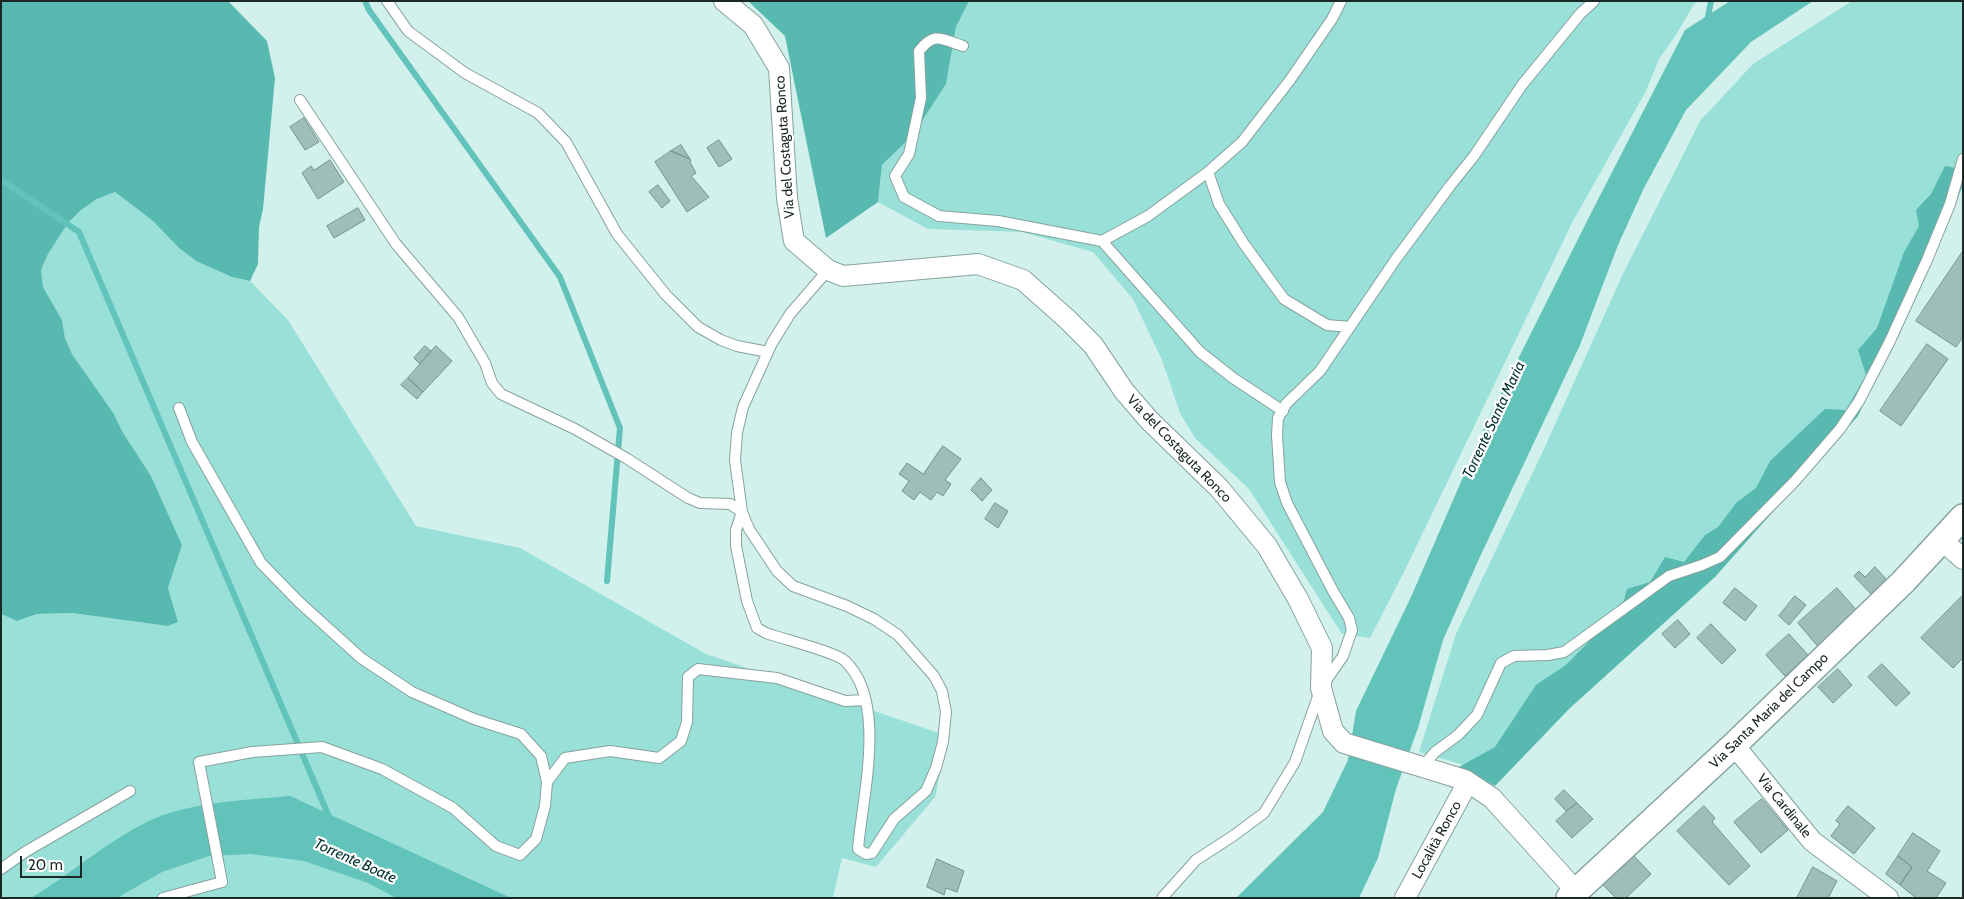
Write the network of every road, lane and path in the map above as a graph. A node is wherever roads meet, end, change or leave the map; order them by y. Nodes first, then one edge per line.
1 (387, 1) edge
2 (724, 1) edge
3 (1341, 1) edge
4 (1594, 1) edge
5 (963, 46) dead end
6 (300, 100) dead end
7 (1963, 159) edge
8 (1208, 172) junction
9 (1102, 241) junction
10 (828, 270) junction
11 (1350, 328) junction
12 (768, 352) junction
13 (179, 408) dead end
14 (1283, 411) junction
15 (742, 512) junction
16 (1963, 517) edge
17 (1943, 541) junction
18 (1963, 559) edge
19 (1321, 688) junction
20 (865, 700) junction
21 (1734, 745) junction
22 (1420, 766) junction
23 (548, 782) junction
24 (1468, 782) junction
25 (130, 791) dead end
26 (1, 869) edge
27 (1572, 894) edge
28 (163, 898) edge
29 (1162, 898) edge
30 (1405, 898) edge
31 (1888, 898) edge

1 - 12 lane
2 - 10 street, Via del Costaguta Ronco
3 - 8 lane
4 - 11 lane
5 - 9 lane
6 - 15 lane
7 - 22 lane
8 - 9 lane
8 - 11 lane
9 - 14 lane
10 - 12 lane
10 - 19 street, Via del Costaguta Ronco
11 - 14 lane
12 - 15 lane
13 - 23 lane
14 - 19 lane
15 - 20 lane
15 - 20 lane
16 - 17 street, Via Santa Maria del Campo
17 - 18 street
17 - 21 street, Via Santa Maria del Campo
19 - 22 street, Via del Costaguta Ronco
19 - 29 lane
20 - 23 lane
21 - 27 street, Via Santa Maria del Campo
21 - 31 street, Via Cardinale
22 - 24 street
23 - 28 lane
24 - 27 street
24 - 30 street, Località Ronco
25 - 26 lane

